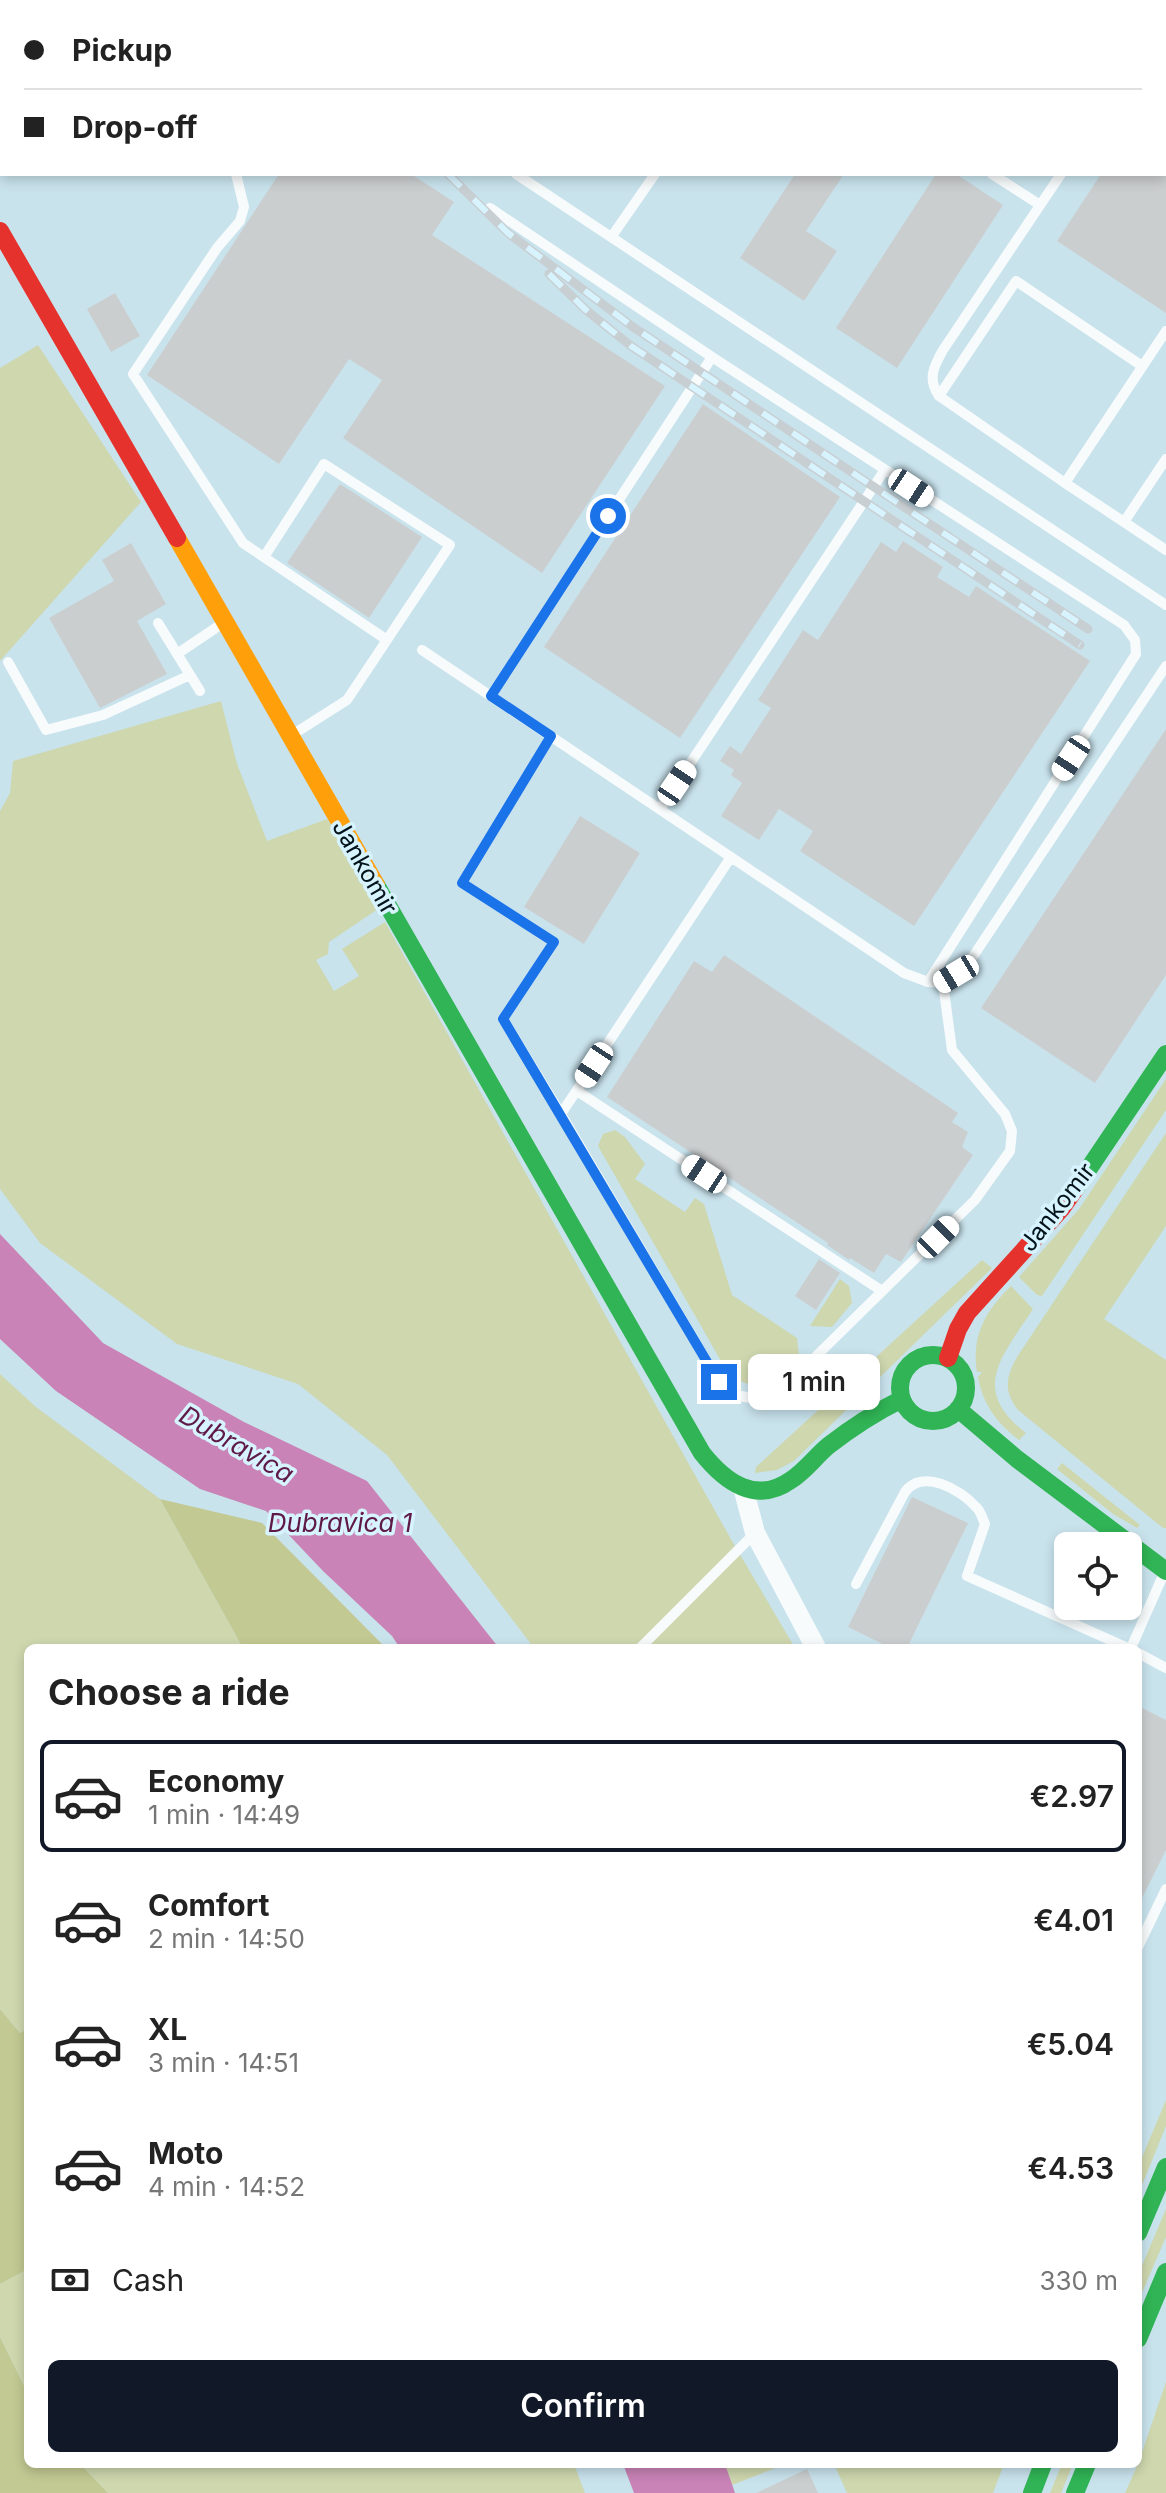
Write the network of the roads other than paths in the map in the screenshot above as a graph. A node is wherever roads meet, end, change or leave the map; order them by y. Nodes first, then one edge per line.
1 (236, 176) edge
2 (519, 176) edge
3 (654, 176) edge
4 (995, 176) edge
5 (1060, 176) edge
6 (1040, 205) junction
7 (490, 208) dead end
8 (0, 231) edge
9 (612, 236) junction
10 (1166, 331) edge
11 (712, 357) junction
12 (1142, 366) junction
13 (939, 396) junction
14 (1166, 459) edge
15 (884, 471) junction
16 (1065, 483) junction
17 (1124, 522) junction
18 (1166, 550) edge
19 (264, 557) junction
20 (1166, 605) edge
21 (225, 622) junction
22 (158, 623) dead end
23 (387, 640) junction
24 (422, 650) dead end
25 (177, 654) junction
26 (8, 662) dead end
27 (1166, 666) edge
28 (190, 675) junction
29 (200, 691) dead end
30 (491, 696) junction
31 (290, 736) junction
32 (551, 736) junction
33 (660, 809) junction
34 (731, 857) junction
35 (928, 982) junction
36 (943, 983) junction
37 (1166, 1054) edge
38 (577, 1091) junction
39 (561, 1114) junction
40 (882, 1291) junction
41 (948, 1358) junction
42 (902, 1399) junction
43 (958, 1409) junction
44 (744, 1491) junction
45 (755, 1533) junction
46 (1166, 1570) edge
47 (856, 1584) dead end
48 (644, 1644) edge
49 (814, 1644) edge
50 (1111, 1644) edge
51 (1131, 1644) edge
52 (1142, 1655) edge
53 (1166, 1668) edge
54 (1166, 1889) edge
55 (1142, 1939) edge
56 (1166, 2167) edge
57 (1142, 2224) edge
58 (1166, 2272) edge
59 (1142, 2329) edge
60 (1041, 2468) edge
61 (1085, 2468) edge
62 (1032, 2493) edge
63 (1075, 2493) edge

1 - 19 lane
2 - 9 lane
3 - 9 lane
4 - 6 lane
5 - 6 lane
6 - 13 lane
7 - 11 lane
8 - 21 street, Jankomir
9 - 20 lane
10 - 12 lane
11 - 15 lane
11 - 30 lane
12 - 13 lane
12 - 16 lane
13 - 16 lane
14 - 17 lane
15 - 33 lane
15 - 35 lane
16 - 17 lane
17 - 18 lane
19 - 23 lane
19 - 23 lane
21 - 25 lane
21 - 31 street, Jankomir
22 - 25 lane
23 - 31 lane
24 - 30 lane
25 - 28 lane
26 - 28 lane
27 - 36 lane
28 - 29 lane
30 - 32 lane
31 - 44 street, Jankomir
32 - 33 lane
32 - 39 lane
33 - 34 lane
34 - 35 lane
34 - 38 lane
35 - 36 lane
36 - 40 lane
37 - 41 street, Jankomir
38 - 39 lane
38 - 40 lane
39 - 40 lane
41 - 42 street
41 - 43 street
42 - 43 street
42 - 44 street
43 - 46 street
44 - 45 street
45 - 48 lane
45 - 49 street
46 - 51 lane
47 - 50 lane
52 - 53 lane
54 - 55 lane
56 - 57 street
58 - 59 street
60 - 62 street
61 - 63 street

